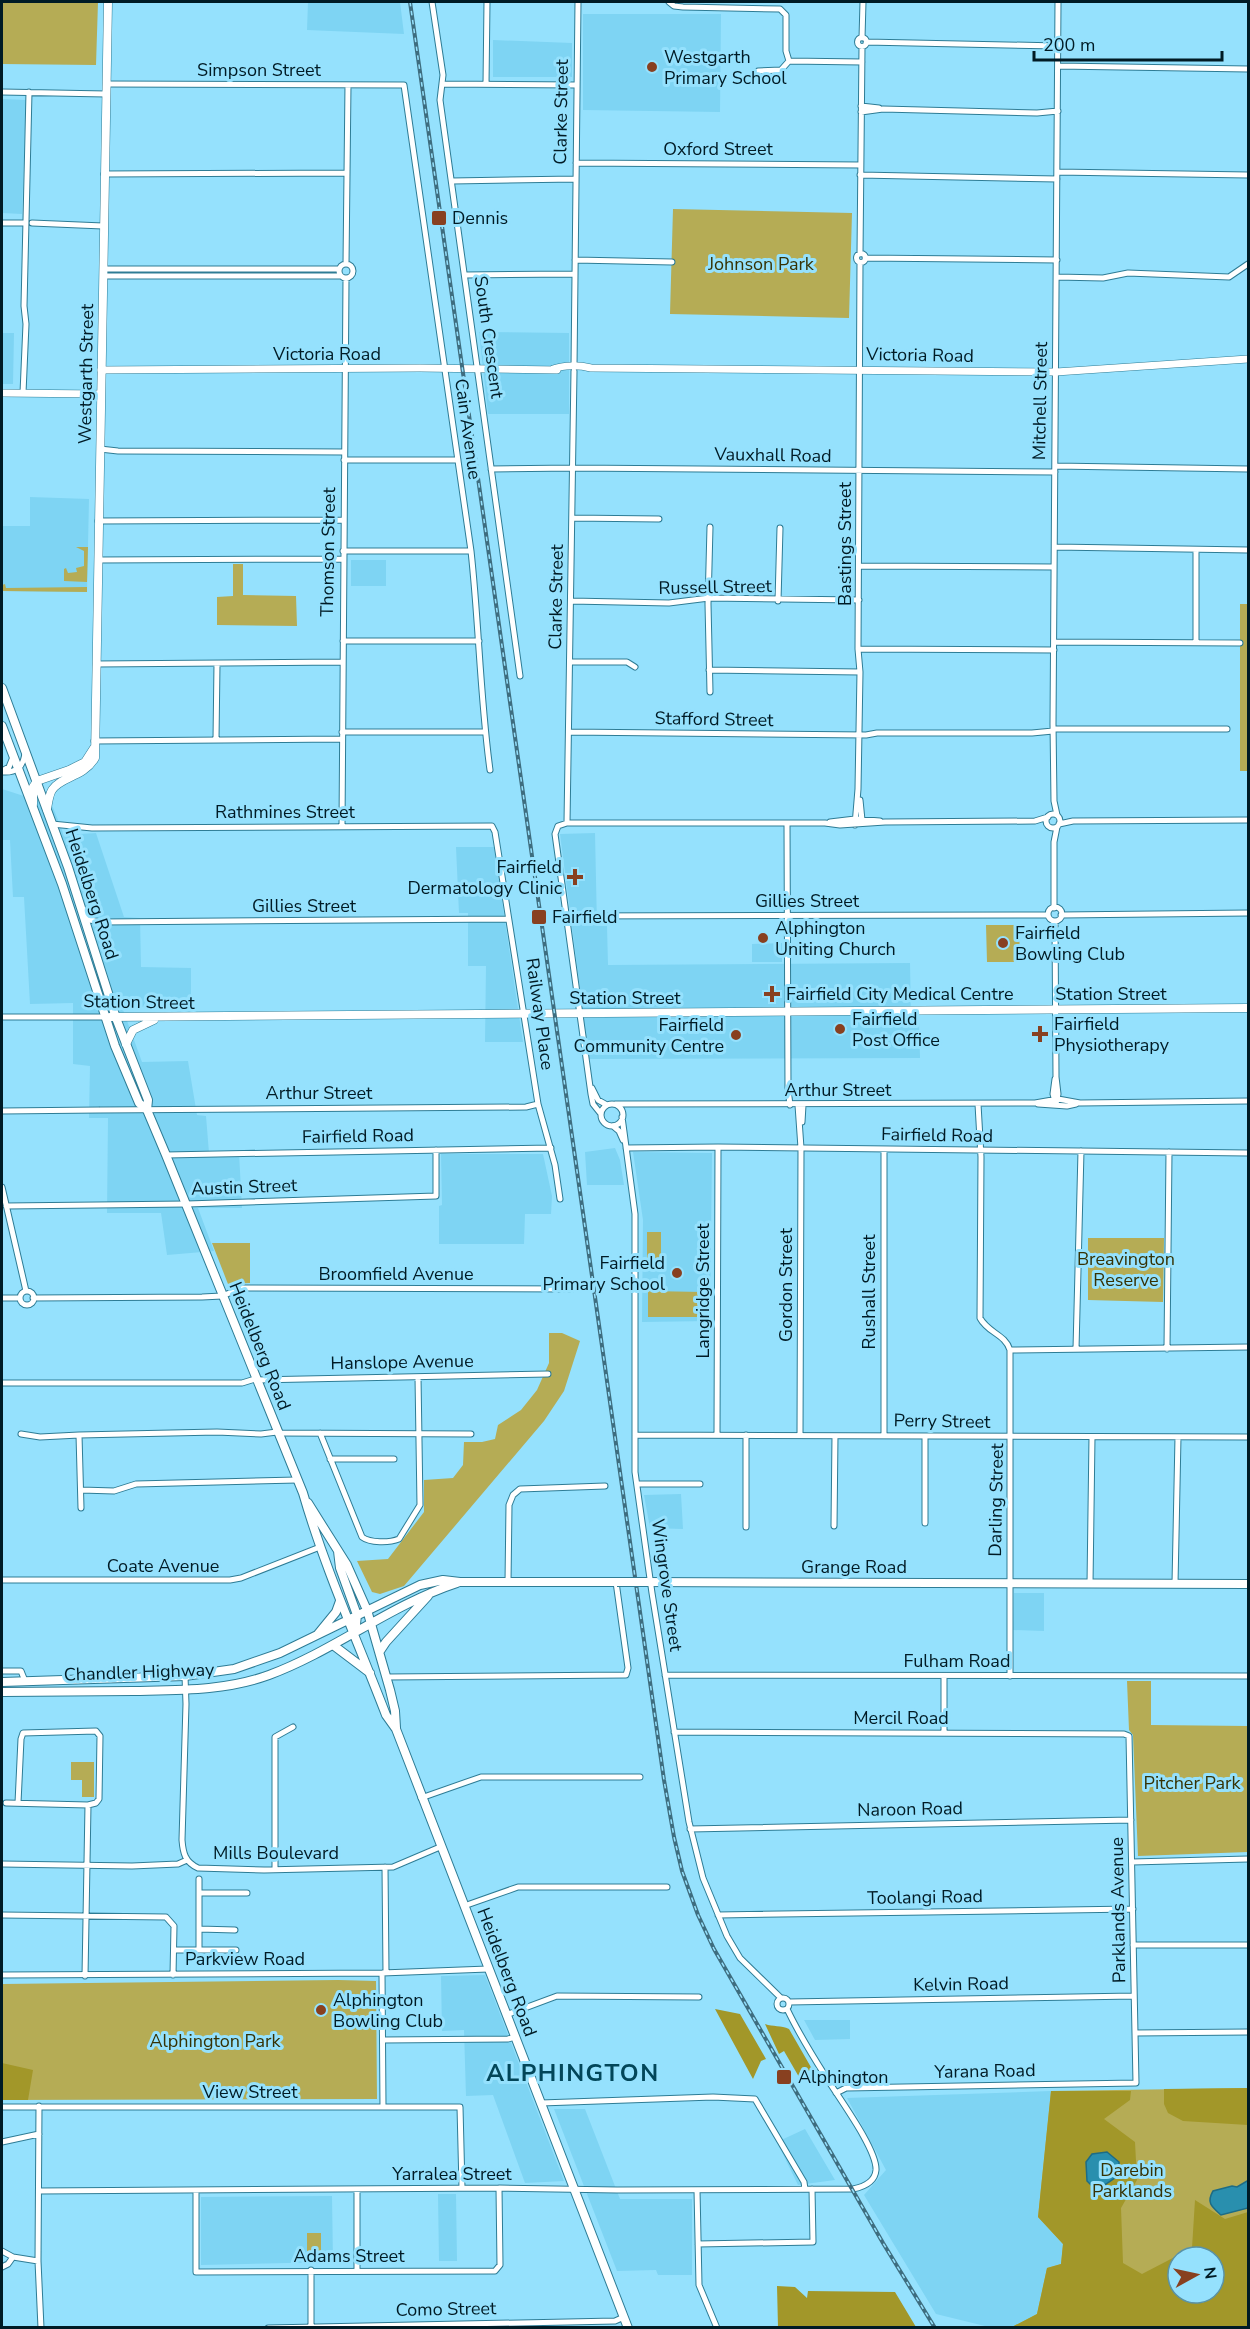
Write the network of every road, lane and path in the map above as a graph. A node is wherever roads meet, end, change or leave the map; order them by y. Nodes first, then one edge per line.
1 (108, 2) edge
2 (432, 2) edge
3 (487, 2) edge
4 (578, 2) edge
5 (669, 2) edge
6 (862, 2) edge
7 (1058, 2) edge
8 (864, 42) junction
9 (1058, 46) junction
10 (789, 61) junction
11 (861, 62) junction
12 (1058, 66) junction
13 (1248, 69) edge
14 (758, 71) dead end
15 (106, 84) junction
16 (442, 84) junction
17 (486, 84) junction
18 (348, 85) junction
19 (576, 85) junction
20 (2, 92) edge
21 (29, 92) junction
22 (407, 93) joint
23 (106, 94) junction
24 (861, 109) junction
25 (1058, 111) junction
26 (576, 163) junction
27 (861, 165) junction
28 (347, 173) junction
29 (105, 174) junction
30 (860, 175) junction
31 (1248, 175) edge
32 (1057, 176) junction
33 (575, 178) junction
34 (452, 181) junction
35 (2, 223) edge
36 (25, 223) junction
37 (32, 223) dead end
38 (104, 225) junction
39 (860, 254) junction
40 (865, 258) junction
41 (575, 260) junction
42 (1057, 260) junction
43 (672, 262) dead end
44 (860, 263) junction
45 (346, 264) junction
46 (1248, 264) edge
47 (103, 273) junction
48 (574, 274) junction
49 (341, 275) junction
50 (465, 275) junction
51 (1057, 277) junction
52 (1248, 359) edge
53 (346, 369) junction
54 (444, 369) junction
55 (574, 369) junction
56 (859, 369) junction
57 (101, 370) junction
58 (478, 370) junction
59 (1056, 372) junction
60 (2, 393) edge
61 (23, 393) junction
62 (100, 394) junction
63 (100, 451) junction
64 (344, 452) junction
65 (344, 460) junction
66 (458, 460) junction
67 (573, 468) junction
68 (491, 469) junction
69 (1055, 469) junction
70 (1248, 469) edge
71 (860, 471) junction
72 (572, 518) junction
73 (659, 519) dead end
74 (344, 520) junction
75 (98, 521) junction
76 (710, 527) dead end
77 (780, 528) dead end
78 (1055, 548) junction
79 (471, 550) junction
80 (1196, 550) junction
81 (1248, 550) edge
82 (343, 551) junction
83 (343, 559) junction
84 (98, 560) junction
85 (859, 566) junction
86 (1054, 567) junction
87 (709, 598) junction
88 (859, 600) junction
89 (778, 601) junction
90 (571, 602) junction
91 (342, 641) junction
92 (479, 641) junction
93 (1054, 642) junction
94 (1196, 643) junction
95 (1239, 644) dead end
96 (858, 649) junction
97 (1054, 650) junction
98 (342, 662) junction
99 (570, 662) junction
100 (96, 664) junction
101 (217, 664) junction
102 (635, 667) dead end
103 (709, 670) junction
104 (860, 672) junction
105 (520, 676) dead end
106 (2, 688) edge
107 (710, 692) dead end
108 (2, 726) edge
109 (1227, 729) dead end
110 (485, 732) junction
111 (570, 732) junction
112 (1053, 732) junction
113 (859, 733) junction
114 (20, 736) junction
115 (342, 736) junction
116 (216, 739) junction
117 (7, 740) junction
118 (94, 745) junction
119 (26, 752) junction
120 (13, 756) junction
121 (19, 769) junction
122 (490, 770) dead end
123 (2, 772) edge
124 (71, 774) junction
125 (37, 781) junction
126 (33, 806) junction
127 (47, 809) junction
128 (1052, 819) junction
129 (1248, 820) edge
130 (1073, 821) junction
131 (859, 822) junction
132 (567, 823) junction
133 (786, 823) junction
134 (52, 824) junction
135 (1058, 825) junction
136 (342, 826) junction
137 (72, 828) junction
138 (495, 832) joint
139 (57, 837) junction
140 (1054, 842) junction
141 (1054, 908) junction
142 (1248, 913) edge
143 (1048, 915) junction
144 (1061, 915) junction
145 (566, 916) junction
146 (786, 916) junction
147 (84, 919) junction
148 (508, 919) junction
149 (1054, 921) junction
150 (101, 922) junction
151 (88, 932) junction
152 (1248, 1008) edge
153 (1055, 1010) junction
154 (787, 1012) junction
155 (524, 1013) junction
156 (581, 1013) junction
157 (2, 1017) edge
158 (105, 1017) junction
159 (116, 1017) junction
160 (167, 1017) junction
161 (126, 1044) junction
162 (591, 1086) junction
163 (1056, 1101) junction
164 (1248, 1101) edge
165 (981, 1103) junction
166 (538, 1104) junction
167 (615, 1104) junction
168 (607, 1105) junction
169 (641, 1105) junction
170 (788, 1105) junction
171 (800, 1105) junction
172 (147, 1110) junction
173 (2, 1111) edge
174 (601, 1114) junction
175 (622, 1115) junction
176 (613, 1126) junction
177 (718, 1147) junction
178 (551, 1148) junction
179 (626, 1148) junction
180 (801, 1148) junction
181 (884, 1149) junction
182 (436, 1150) junction
183 (981, 1150) junction
184 (1081, 1151) junction
185 (1169, 1152) junction
186 (1248, 1153) edge
187 (166, 1155) junction
188 (2, 1187) edge
189 (560, 1199) dead end
190 (187, 1204) junction
191 (6, 1206) junction
192 (572, 1289) dead end
193 (26, 1291) junction
194 (222, 1296) junction
195 (2, 1298) edge
196 (20, 1298) junction
197 (33, 1298) junction
198 (1248, 1347) edge
199 (1076, 1349) junction
200 (1167, 1349) junction
201 (1011, 1350) junction
202 (548, 1374) dead end
203 (417, 1377) junction
204 (256, 1380) junction
205 (2, 1383) edge
206 (277, 1432) junction
207 (320, 1433) junction
208 (418, 1433) junction
209 (21, 1434) dead end
210 (471, 1434) dead end
211 (79, 1435) junction
212 (635, 1435) junction
213 (717, 1435) junction
214 (746, 1435) junction
215 (800, 1435) junction
216 (835, 1436) junction
217 (884, 1436) junction
218 (925, 1436) junction
219 (1011, 1437) junction
220 (1092, 1437) junction
221 (1178, 1437) junction
222 (1248, 1437) edge
223 (330, 1459) junction
224 (394, 1459) dead end
225 (297, 1480) junction
226 (637, 1484) junction
227 (700, 1484) dead end
228 (605, 1486) dead end
229 (81, 1490) junction
230 (303, 1493) junction
231 (81, 1508) dead end
232 (315, 1514) junction
233 (925, 1523) dead end
234 (834, 1526) dead end
235 (746, 1527) dead end
236 (322, 1547) junction
237 (338, 1550) junction
238 (2, 1580) edge
239 (460, 1582) junction
240 (616, 1582) junction
241 (646, 1582) junction
242 (508, 1583) junction
243 (1010, 1584) junction
244 (1090, 1584) junction
245 (1176, 1584) junction
246 (1248, 1584) edge
247 (433, 1592) junction
248 (340, 1601) junction
249 (367, 1610) junction
250 (357, 1615) junction
251 (348, 1619) junction
252 (372, 1623) junction
253 (317, 1634) junction
254 (354, 1634) junction
255 (333, 1645) junction
256 (380, 1651) junction
257 (2, 1671) edge
258 (370, 1672) junction
259 (185, 1676) junction
260 (665, 1676) junction
261 (944, 1676) junction
262 (1010, 1676) junction
263 (1248, 1676) edge
264 (387, 1677) junction
265 (25, 1681) junction
266 (2, 1682) edge
267 (186, 1690) junction
268 (2, 1692) edge
269 (293, 1727) dead end
270 (396, 1729) junction
271 (674, 1732) junction
272 (944, 1733) junction
273 (1129, 1736) joint
274 (640, 1777) dead end
275 (421, 1798) junction
276 (6, 1803) dead end
277 (18, 1803) junction
278 (88, 1805) junction
279 (1131, 1820) junction
280 (690, 1829) junction
281 (440, 1847) junction
282 (1248, 1859) edge
283 (187, 1860) junction
284 (1132, 1862) junction
285 (2, 1864) edge
286 (87, 1864) junction
287 (385, 1867) junction
288 (275, 1869) junction
289 (199, 1879) dead end
290 (668, 1887) dead end
291 (199, 1893) junction
292 (247, 1893) dead end
293 (464, 1906) junction
294 (1133, 1910) junction
295 (2, 1915) edge
296 (718, 1915) junction
297 (86, 1916) junction
298 (199, 1929) junction
299 (235, 1929) dead end
300 (1133, 1945) junction
301 (1248, 1945) edge
302 (174, 1950) junction
303 (199, 1950) junction
304 (236, 1950) dead end
305 (488, 1969) junction
306 (384, 1973) junction
307 (2, 1975) edge
308 (173, 1975) junction
309 (85, 1976) junction
310 (1134, 1996) junction
311 (699, 1997) dead end
312 (781, 1998) junction
313 (789, 2002) junction
314 (787, 2009) junction
315 (506, 2014) junction
316 (1248, 2032) edge
317 (1135, 2033) junction
318 (514, 2037) junction
319 (383, 2040) junction
320 (1136, 2084) joint
321 (836, 2093) junction
322 (541, 2103) junction
323 (39, 2106) junction
324 (383, 2106) junction
325 (2, 2107) edge
326 (39, 2134) junction
327 (2, 2142) edge
328 (462, 2188) junction
329 (499, 2188) junction
330 (574, 2188) junction
331 (357, 2189) junction
332 (808, 2189) junction
333 (196, 2190) junction
334 (697, 2190) junction
335 (39, 2192) junction
336 (698, 2244) junction
337 (2, 2251) edge
338 (13, 2257) junction
339 (38, 2261) junction
340 (2, 2267) edge
341 (311, 2270) junction
342 (357, 2270) junction
343 (624, 2317) junction
344 (539, 2325) edge
345 (311, 2326) edge
346 (450, 2326) edge
347 (360, 2327) edge
348 (41, 2328) edge
349 (270, 2328) edge
350 (628, 2328) edge
351 (717, 2328) edge

1 - 15 main road, Westgarth Street
2 - 16 street, South Crescent
3 - 17 street
4 - 19 street, Clarke Street
5 - 10 street
6 - 8 street
7 - 9 street, Mitchell Street
8 - 9 street
8 - 11 street
9 - 12 street, Mitchell Street
10 - 11 street
10 - 14 street
11 - 24 street
12 - 13 street
12 - 25 street, Mitchell Street
15 - 18 street, Simpson Street
15 - 23 main road, Westgarth Street
16 - 17 street
16 - 34 street, South Crescent
17 - 19 street
18 - 22 street, Simpson Street
18 - 28 street
19 - 26 street, Clarke Street
20 - 21 street
21 - 23 street
21 - 36 street
22 - 54 street, Cain Avenue
23 - 29 main road, Westgarth Street
24 - 25 street
24 - 27 street
25 - 32 street, Mitchell Street
26 - 27 street, Oxford Street
26 - 33 street, Clarke Street
27 - 30 street
28 - 29 street
28 - 45 street
29 - 38 main road, Westgarth Street
30 - 32 street
30 - 39 street
31 - 32 street
32 - 42 street, Mitchell Street
33 - 34 street
33 - 41 street, Clarke Street
34 - 50 street, South Crescent
35 - 36 street
36 - 61 street
37 - 38 street
38 - 47 main road, Westgarth Street
39 - 40 street
39 - 44 street
40 - 42 street
40 - 44 street
41 - 43 street
41 - 48 street, Clarke Street
42 - 51 street, Mitchell Street
44 - 56 street, Bastings Street
45 - 49 street
45 - 49 street, Thomson Street
46 - 51 street
47 - 49 street
47 - 57 main road, Westgarth Street
48 - 50 street
48 - 55 street, Clarke Street
49 - 53 street, Thomson Street
50 - 58 street, South Crescent
51 - 59 street, Mitchell Street
52 - 59 street, Victoria Road
53 - 54 street, Victoria Road
53 - 57 street, Victoria Road
53 - 64 street, Thomson Street
54 - 58 street, Victoria Road
54 - 66 street, Cain Avenue
55 - 56 street, Victoria Road
55 - 58 street, Victoria Road
55 - 67 street, Clarke Street
56 - 59 street, Victoria Road
56 - 71 street, Bastings Street
57 - 62 main road, Westgarth Street
58 - 68 street, South Crescent
59 - 69 street, Mitchell Street
60 - 61 street
61 - 62 street
62 - 63 main road, Westgarth Street
63 - 64 street
63 - 75 main road, Westgarth Street
64 - 65 street, Thomson Street
65 - 66 street
65 - 74 street, Thomson Street
66 - 79 street, Cain Avenue
67 - 68 street, Vauxhall Road
67 - 71 street, Vauxhall Road
67 - 72 street, Clarke Street
68 - 105 street, South Crescent
69 - 70 street, Vauxhall Road
69 - 71 street, Vauxhall Road
69 - 78 street, Mitchell Street
71 - 85 street, Bastings Street
72 - 73 street
72 - 90 street, Clarke Street
74 - 75 street
74 - 82 street, Thomson Street
75 - 84 main road, Westgarth Street
76 - 87 street
77 - 89 street
78 - 80 street
78 - 86 street, Mitchell Street
79 - 82 street
79 - 92 street, Cain Avenue
80 - 81 street
80 - 94 street
82 - 83 street, Thomson Street
83 - 84 street
83 - 91 street, Thomson Street
84 - 100 main road, Westgarth Street
85 - 86 street
85 - 88 street, Bastings Street
86 - 93 street, Mitchell Street
87 - 89 street, Russell Street
87 - 90 street, Russell Street
87 - 103 street
88 - 89 street, Russell Street
88 - 96 street, Bastings Street
90 - 99 street, Clarke Street
91 - 92 street
91 - 98 street, Thomson Street
92 - 110 street, Cain Avenue
93 - 94 street
93 - 97 street, Mitchell Street
94 - 95 street
96 - 97 street
96 - 104 street, Bastings Street
97 - 112 street, Mitchell Street
98 - 101 street
98 - 115 street, Thomson Street
99 - 102 street
99 - 111 street, Clarke Street
100 - 101 street
100 - 118 main road, Westgarth Street
101 - 116 street
103 - 104 street
103 - 107 street
104 - 113 street, Bastings Street
106 - 114 main road, Heidelberg Road
108 - 117 main road, Heidelberg Road
109 - 112 street, Stafford Street
110 - 115 street
110 - 122 street, Cain Avenue
111 - 113 street, Stafford Street
111 - 132 street, Clarke Street
112 - 113 street, Stafford Street
112 - 128 street, Mitchell Street
113 - 131 street, Bastings Street
114 - 117 main road
114 - 119 main road, Heidelberg Road
115 - 116 street
115 - 136 street, Thomson Street
116 - 118 street
117 - 120 main road, Heidelberg Road
118 - 124 main road, Westgarth Street
119 - 121 street
119 - 125 main road, Heidelberg Road
120 - 121 main road, Heidelberg Road
120 - 123 street
121 - 123 street
121 - 126 main road, Heidelberg Road
124 - 125 main road, Westgarth Street
124 - 127 main road, Westgarth Street
125 - 126 main road
125 - 127 main road, Heidelberg Road
126 - 158 main road, Heidelberg Road
127 - 134 main road, Heidelberg Road
128 - 130 street
128 - 131 street
128 - 135 street, Mitchell Street
128 - 135 street
128 - 140 street, Mitchell Street
129 - 130 street
130 - 135 street
131 - 133 street
132 - 133 street
132 - 145 street
133 - 146 street
134 - 137 street, Rathmines Street
134 - 139 main road, Heidelberg Road
135 - 140 street, Mitchell Street
136 - 137 street, Rathmines Street
136 - 138 street, Rathmines Street
137 - 139 street
138 - 148 street, Railway Place
139 - 147 main road, Heidelberg Road
140 - 141 street, Mitchell Street
141 - 143 street
141 - 144 street
142 - 144 street
143 - 146 street, Gillies Street
143 - 149 street
144 - 149 street
145 - 146 street, Gillies Street
145 - 156 street
146 - 154 street
147 - 150 street, Gillies Street
147 - 151 main road, Heidelberg Road
148 - 150 street, Gillies Street
148 - 155 street, Railway Place
149 - 153 street
150 - 151 street
151 - 159 main road, Heidelberg Road
152 - 153 main road, Station Street
153 - 154 main road, Station Street
153 - 163 street
154 - 156 main road, Station Street
154 - 170 street
155 - 156 main road, Station Street
155 - 160 main road, Station Street
155 - 166 street, Railway Place
156 - 162 street
157 - 158 street, Station Street
158 - 159 main road, Station Street
158 - 172 main road, Heidelberg Road
159 - 160 main road, Station Street
159 - 161 main road, Heidelberg Road
160 - 161 main road
161 - 172 main road, Heidelberg Road
162 - 168 street
162 - 174 street
163 - 164 street, Arthur Street
163 - 165 street, Arthur Street
165 - 171 street, Arthur Street
165 - 183 street
166 - 172 street, Arthur Street
166 - 178 street, Railway Place
167 - 168 street
167 - 169 street, Arthur Street
167 - 175 street
168 - 174 street
169 - 170 street, Arthur Street
169 - 175 street, Arthur Street
170 - 171 street, Arthur Street
171 - 180 street, Gordon Street
172 - 173 street, Arthur Street
172 - 187 main road, Heidelberg Road
174 - 176 street
175 - 176 street
175 - 179 street, Wingrove Street
176 - 179 street, Wingrove Street
177 - 179 street, Fairfield Road
177 - 180 street, Fairfield Road
177 - 213 street, Langridge Street
178 - 182 street, Fairfield Road
178 - 189 street, Railway Place
179 - 212 street, Wingrove Street
180 - 181 street, Fairfield Road
180 - 215 street, Gordon Street
181 - 183 street, Fairfield Road
181 - 217 street, Rushall Street
182 - 187 street, Fairfield Road
182 - 190 street, Austin Street
183 - 184 street, Fairfield Road
183 - 201 street
184 - 185 street, Fairfield Road
184 - 199 street
185 - 186 street, Fairfield Road
185 - 200 street
187 - 190 main road, Heidelberg Road
188 - 191 street
190 - 191 street, Austin Street
190 - 194 main road, Heidelberg Road
191 - 193 street
192 - 194 street, Broomfield Avenue
193 - 196 street
193 - 197 street
194 - 197 street, Broomfield Avenue
194 - 204 main road, Heidelberg Road
195 - 196 street
196 - 197 street
198 - 200 street
199 - 200 street
199 - 201 street
201 - 219 street, Darling Street
202 - 203 street, Hanslope Avenue
203 - 204 street, Hanslope Avenue
203 - 208 street
204 - 205 street, Hanslope Avenue
204 - 206 main road, Heidelberg Road
206 - 207 street
206 - 211 street
206 - 225 main road, Heidelberg Road
207 - 208 street
207 - 223 street
208 - 210 street
208 - 223 street
209 - 211 street
211 - 229 street
212 - 213 street, Perry Street
212 - 226 street, Wingrove Street
213 - 214 street, Perry Street
214 - 215 street, Perry Street
214 - 235 street
215 - 216 street, Perry Street
216 - 217 street, Perry Street
216 - 234 street
217 - 218 street, Perry Street
218 - 219 street, Perry Street
218 - 233 street
219 - 220 street, Perry Street
219 - 243 street, Darling Street
220 - 221 street, Perry Street
220 - 244 street
221 - 222 street, Perry Street
221 - 245 street
223 - 224 street
225 - 229 street
225 - 230 main road, Heidelberg Road
226 - 227 street
226 - 241 street, Wingrove Street
228 - 242 street
229 - 231 street
230 - 232 main road, Heidelberg Road
230 - 236 main road, Heidelberg Road
232 - 236 main road
232 - 237 main road, Heidelberg Road
236 - 237 main road
236 - 238 street, Coate Avenue
236 - 248 main road, Heidelberg Road
237 - 249 main road, Heidelberg Road
237 - 250 main road
239 - 242 main road, Grange Road
239 - 247 main road, Grange Road
239 - 249 main road, Grange Road
240 - 241 main road, Grange Road, bridge
240 - 242 main road, Grange Road
240 - 264 street
241 - 243 main road, Grange Road
241 - 260 street, Wingrove Street
243 - 244 main road, Grange Road
243 - 262 street, Darling Street
244 - 245 main road, Grange Road
245 - 246 main road, Grange Road
247 - 252 main road, Grange Road
247 - 256 main road
248 - 251 main road, Heidelberg Road
248 - 253 main road
249 - 250 main road, Chandler Highway
249 - 252 main road, Heidelberg Road
250 - 251 main road, Chandler Highway
250 - 254 main road
251 - 253 main road, Chandler Highway
251 - 254 main road, Heidelberg Road
252 - 254 main road, Chandler Highway
252 - 256 main road, Heidelberg Road
253 - 259 main road, Chandler Highway
254 - 255 main road, Chandler Highway
254 - 258 main road, Heidelberg Road
255 - 258 main road
255 - 267 main road, Chandler Highway
256 - 264 main road, Heidelberg Road
257 - 265 street
258 - 270 main road, Heidelberg Road
259 - 265 main road, Chandler Highway
259 - 267 street, Mills Boulevard
260 - 261 street, Fulham Road
260 - 271 street, Wingrove Street
261 - 262 street, Fulham Road
261 - 272 street
262 - 263 street, Fulham Road
264 - 270 main road, Heidelberg Road
265 - 266 main road, Chandler Highway
267 - 268 main road, Chandler Highway
267 - 283 street, Mills Boulevard
269 - 288 street
270 - 275 main road, Heidelberg Road
271 - 272 street, Mercil Road
271 - 280 street, Wingrove Street
272 - 273 street, Mercil Road
273 - 279 street, Parklands Avenue
274 - 275 street
275 - 281 main road, Heidelberg Road
276 - 277 street
277 - 278 street
277 - 278 street
278 - 286 street
279 - 280 street, Naroon Road
279 - 284 street, Parklands Avenue
280 - 296 street, Wingrove Street
281 - 287 street, Mills Boulevard
281 - 293 main road, Heidelberg Road
282 - 284 street
283 - 286 street
283 - 288 street, Mills Boulevard
284 - 294 street, Parklands Avenue
285 - 286 street
286 - 297 street
287 - 288 street, Mills Boulevard
287 - 306 street
289 - 291 street
290 - 293 street
291 - 292 street
291 - 298 street
293 - 305 main road, Heidelberg Road
294 - 296 street, Toolangi Road
294 - 300 street, Parklands Avenue
295 - 297 street
296 - 312 street, Wingrove Street
297 - 302 street
297 - 309 street
298 - 299 street
298 - 303 street
300 - 301 street
300 - 310 street, Parklands Avenue
302 - 303 street
302 - 308 street
303 - 304 street
305 - 306 street, Parkview Road
305 - 315 main road, Heidelberg Road
306 - 308 street, Parkview Road
306 - 319 street
307 - 309 street, Parkview Road
308 - 309 street, Parkview Road
310 - 313 street, Kelvin Road
310 - 317 street, Parklands Avenue
311 - 315 street
312 - 313 street
312 - 314 street
313 - 314 street
314 - 321 street
315 - 318 main road, Heidelberg Road
316 - 317 street
317 - 320 street, Parklands Avenue
318 - 319 street
318 - 322 main road, Heidelberg Road
319 - 324 street
320 - 321 street, Yarana Road
321 - 332 street, Yarralea Street
322 - 330 main road, Heidelberg Road
322 - 332 street
323 - 324 street, View Street
323 - 325 street, View Street
323 - 326 street
324 - 328 street, View Street
326 - 327 street
326 - 335 street
328 - 329 street, Yarralea Street
328 - 331 street, Yarralea Street
329 - 330 street, Yarralea Street
329 - 342 street, Adams Street
330 - 334 street, Yarralea Street
330 - 343 main road, Heidelberg Road
331 - 333 street, Yarralea Street
331 - 342 street
332 - 334 street, Yarralea Street
332 - 336 street
333 - 335 street, Yarralea Street
333 - 341 street, Adams Street
334 - 336 street
335 - 339 street
336 - 351 street
337 - 338 street
338 - 339 street
338 - 340 street
339 - 348 street
341 - 342 street, Adams Street
341 - 345 street
343 - 344 street, Como Street
343 - 350 main road, Heidelberg Road
344 - 346 street, Como Street
345 - 347 street, Como Street
345 - 349 street, Como Street
346 - 347 street, Como Street

